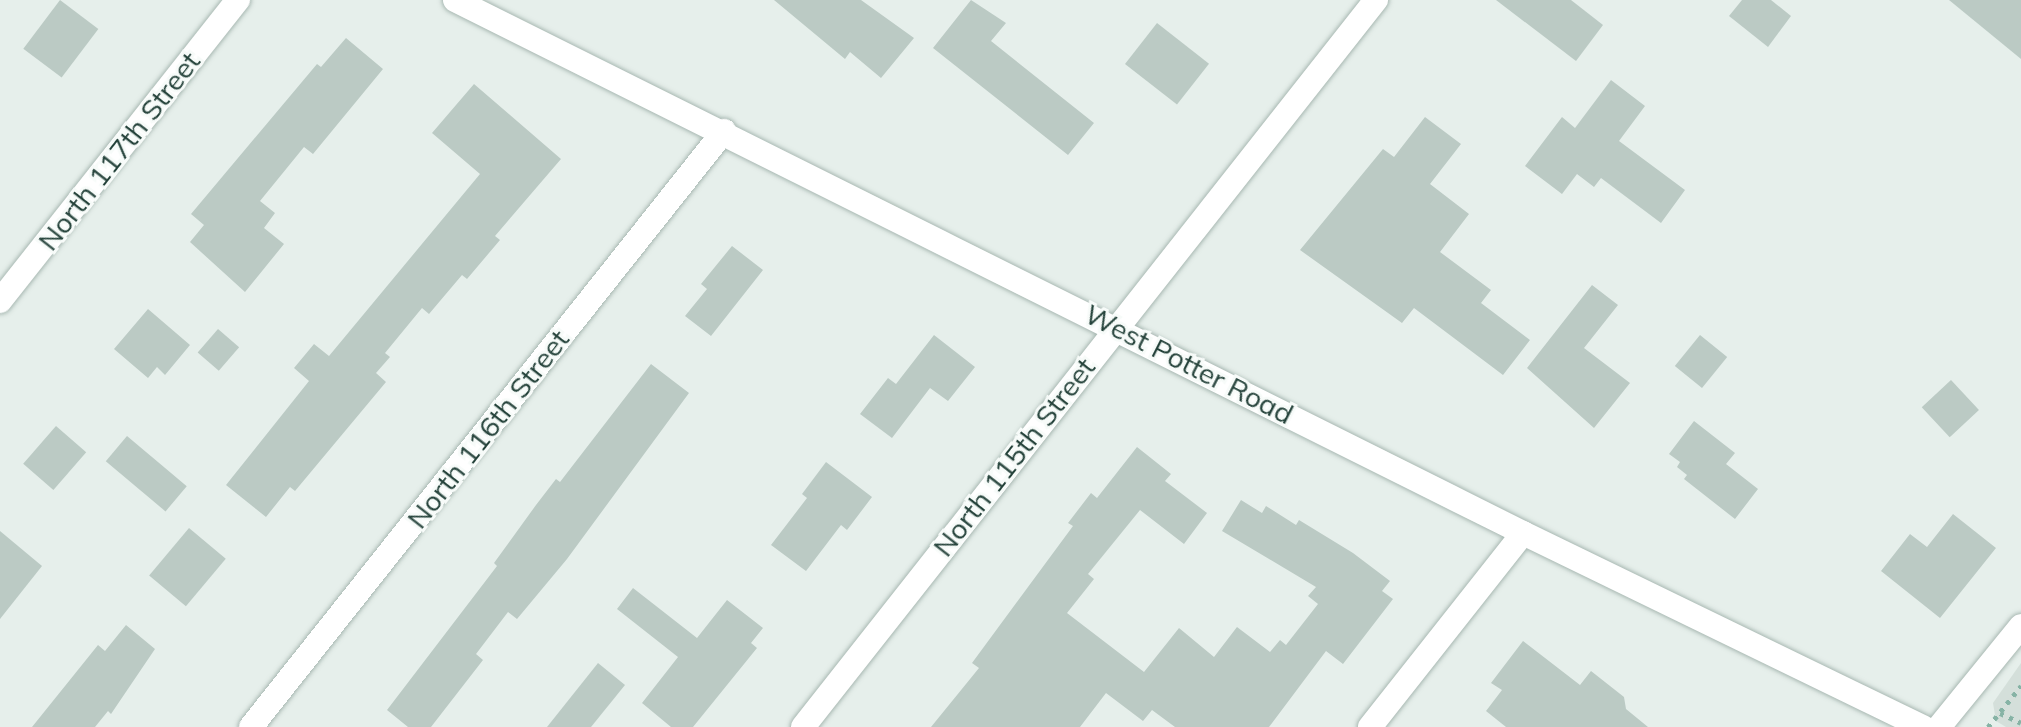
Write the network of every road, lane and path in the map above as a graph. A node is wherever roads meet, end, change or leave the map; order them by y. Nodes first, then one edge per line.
1 (238, 0) edge
2 (455, 0) edge
3 (1376, 0) edge
4 (724, 131) junction
5 (0, 301) edge
6 (1116, 327) junction
7 (1523, 533) junction
8 (2021, 626) edge
9 (2021, 686) edge
10 (2000, 713) junction
11 (2021, 723) edge
12 (251, 727) edge
13 (803, 727) edge
14 (1370, 727) edge
15 (1923, 727) edge
16 (1939, 727) edge
17 (1988, 727) edge

1 - 5 street, North 117th Street
2 - 4 street, West Potter Road
3 - 6 street, North 115th Street
4 - 6 street, West Potter Road
4 - 12 street, North 116th Street
6 - 7 street, West Potter Road
6 - 13 street, North 115th Street
7 - 14 street
7 - 15 street, West Potter Road
8 - 16 street
9 - 10 path
10 - 11 path
10 - 17 path

